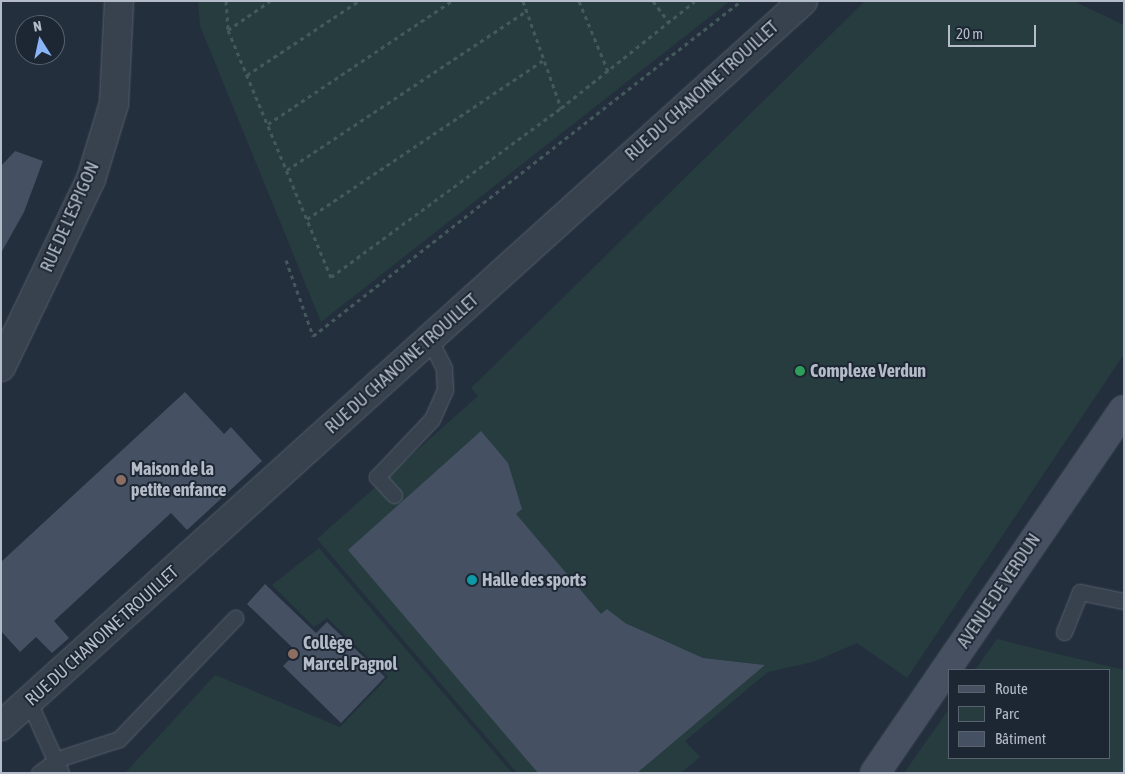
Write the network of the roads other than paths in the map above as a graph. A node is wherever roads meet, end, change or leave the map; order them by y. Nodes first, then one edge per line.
1 (119, 1) edge
2 (803, 1) edge
3 (429, 339) junction
4 (1, 366) edge
5 (1124, 410) edge
6 (394, 495) dead end
7 (1124, 601) edge
8 (235, 618) dead end
9 (1064, 632) dead end
10 (29, 702) junction
11 (1, 726) edge
12 (59, 766) edge
13 (39, 773) edge
14 (875, 773) edge

1 - 4 street, RUE DE L'ESPIGON
2 - 3 street, RUE DU CHANOINE TROUILLET
3 - 6 lane
3 - 10 street, RUE DU CHANOINE TROUILLET
5 - 14 main road, AVENUE DE VERDUN
7 - 9 lane
8 - 12 lane
10 - 11 street, RUE DU CHANOINE TROUILLET
10 - 12 lane
12 - 13 lane

